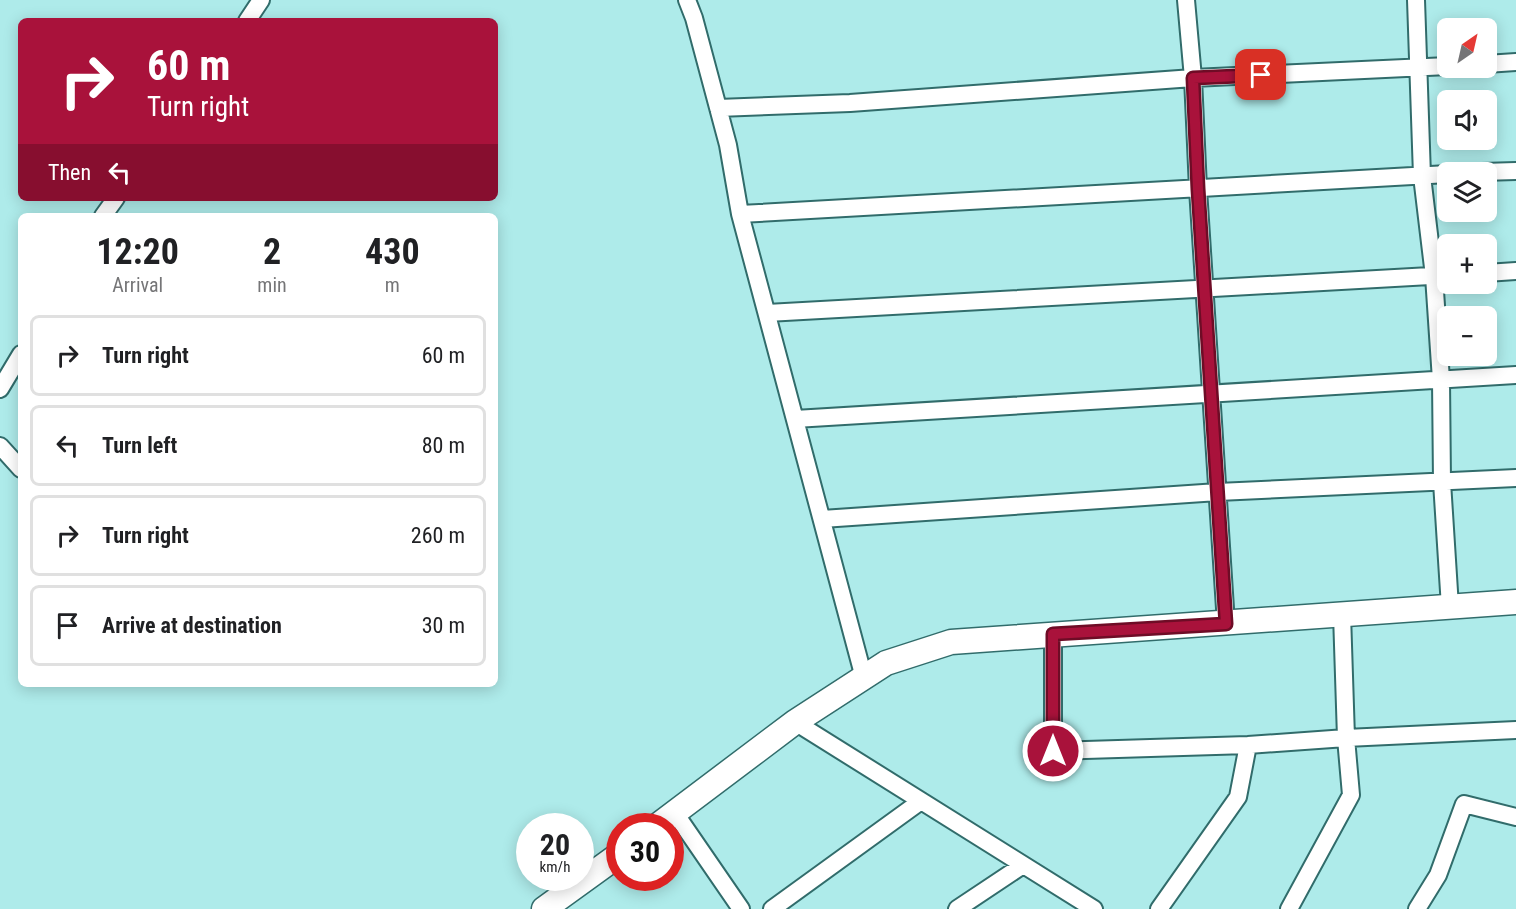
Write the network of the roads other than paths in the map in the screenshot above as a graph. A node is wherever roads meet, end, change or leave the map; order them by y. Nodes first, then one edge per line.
1 (261, 0) edge
2 (687, 0) edge
3 (1186, 0) edge
4 (1416, 0) edge
5 (249, 18) edge
6 (1516, 62) edge
7 (1497, 63) edge
8 (1437, 66) edge
9 (1420, 67) junction
10 (1193, 78) junction
11 (718, 108) junction
12 (1516, 171) edge
13 (1497, 172) edge
14 (1437, 175) edge
15 (1422, 176) junction
16 (1198, 189) junction
17 (740, 214) junction
18 (1437, 255) edge
19 (1516, 271) edge
20 (1497, 272) edge
21 (1437, 276) edge
22 (1205, 289) junction
23 (1441, 294) edge
24 (767, 313) junction
25 (18, 359) edge
26 (1516, 375) edge
27 (1441, 380) junction
28 (0, 389) edge
29 (1212, 395) junction
30 (795, 419) junction
31 (0, 446) edge
32 (18, 466) edge
33 (1516, 477) edge
34 (1442, 482) junction
35 (1218, 492) junction
36 (822, 519) junction
37 (1516, 602) edge
38 (1450, 607) junction
39 (1342, 614) junction
40 (1226, 624) junction
41 (1053, 634) junction
42 (864, 678) junction
43 (795, 722) junction
44 (1516, 730) edge
45 (1346, 738) junction
46 (1248, 745) junction
47 (921, 801) junction
48 (675, 813) edge
49 (1516, 817) edge
50 (684, 841) edge
51 (606, 864) edge
52 (1023, 865) junction
53 (544, 909) edge
54 (741, 909) edge
55 (772, 909) edge
56 (957, 909) edge
57 (1094, 909) edge
58 (1160, 909) edge
59 (1289, 909) edge
60 (1417, 909) edge

1 - 5 street
2 - 11 street
3 - 10 street
4 - 9 street
6 - 7 street
8 - 9 street
9 - 10 street
9 - 15 street
10 - 11 street
10 - 16 street
11 - 17 street
12 - 13 street
14 - 15 street
15 - 16 street
15 - 18 street
16 - 17 street
16 - 22 street
17 - 24 street
19 - 20 street
21 - 22 street
22 - 24 street
22 - 29 street
23 - 27 street
24 - 30 street
25 - 28 street
26 - 27 street
27 - 29 street
27 - 34 street
29 - 30 street
29 - 35 street
30 - 36 street
31 - 32 street
33 - 34 street
34 - 35 street
34 - 38 street
35 - 36 street
35 - 40 street
36 - 42 street
37 - 38 main road
38 - 39 main road
39 - 40 main road
39 - 45 street
40 - 41 main road
41 - 42 main road
41 - 46 street
42 - 43 main road
43 - 47 street
43 - 48 main road
44 - 45 street
45 - 46 street
45 - 59 street
46 - 58 street
47 - 52 street
47 - 55 street
49 - 60 street
50 - 54 street
51 - 53 main road
52 - 56 street
52 - 57 street

